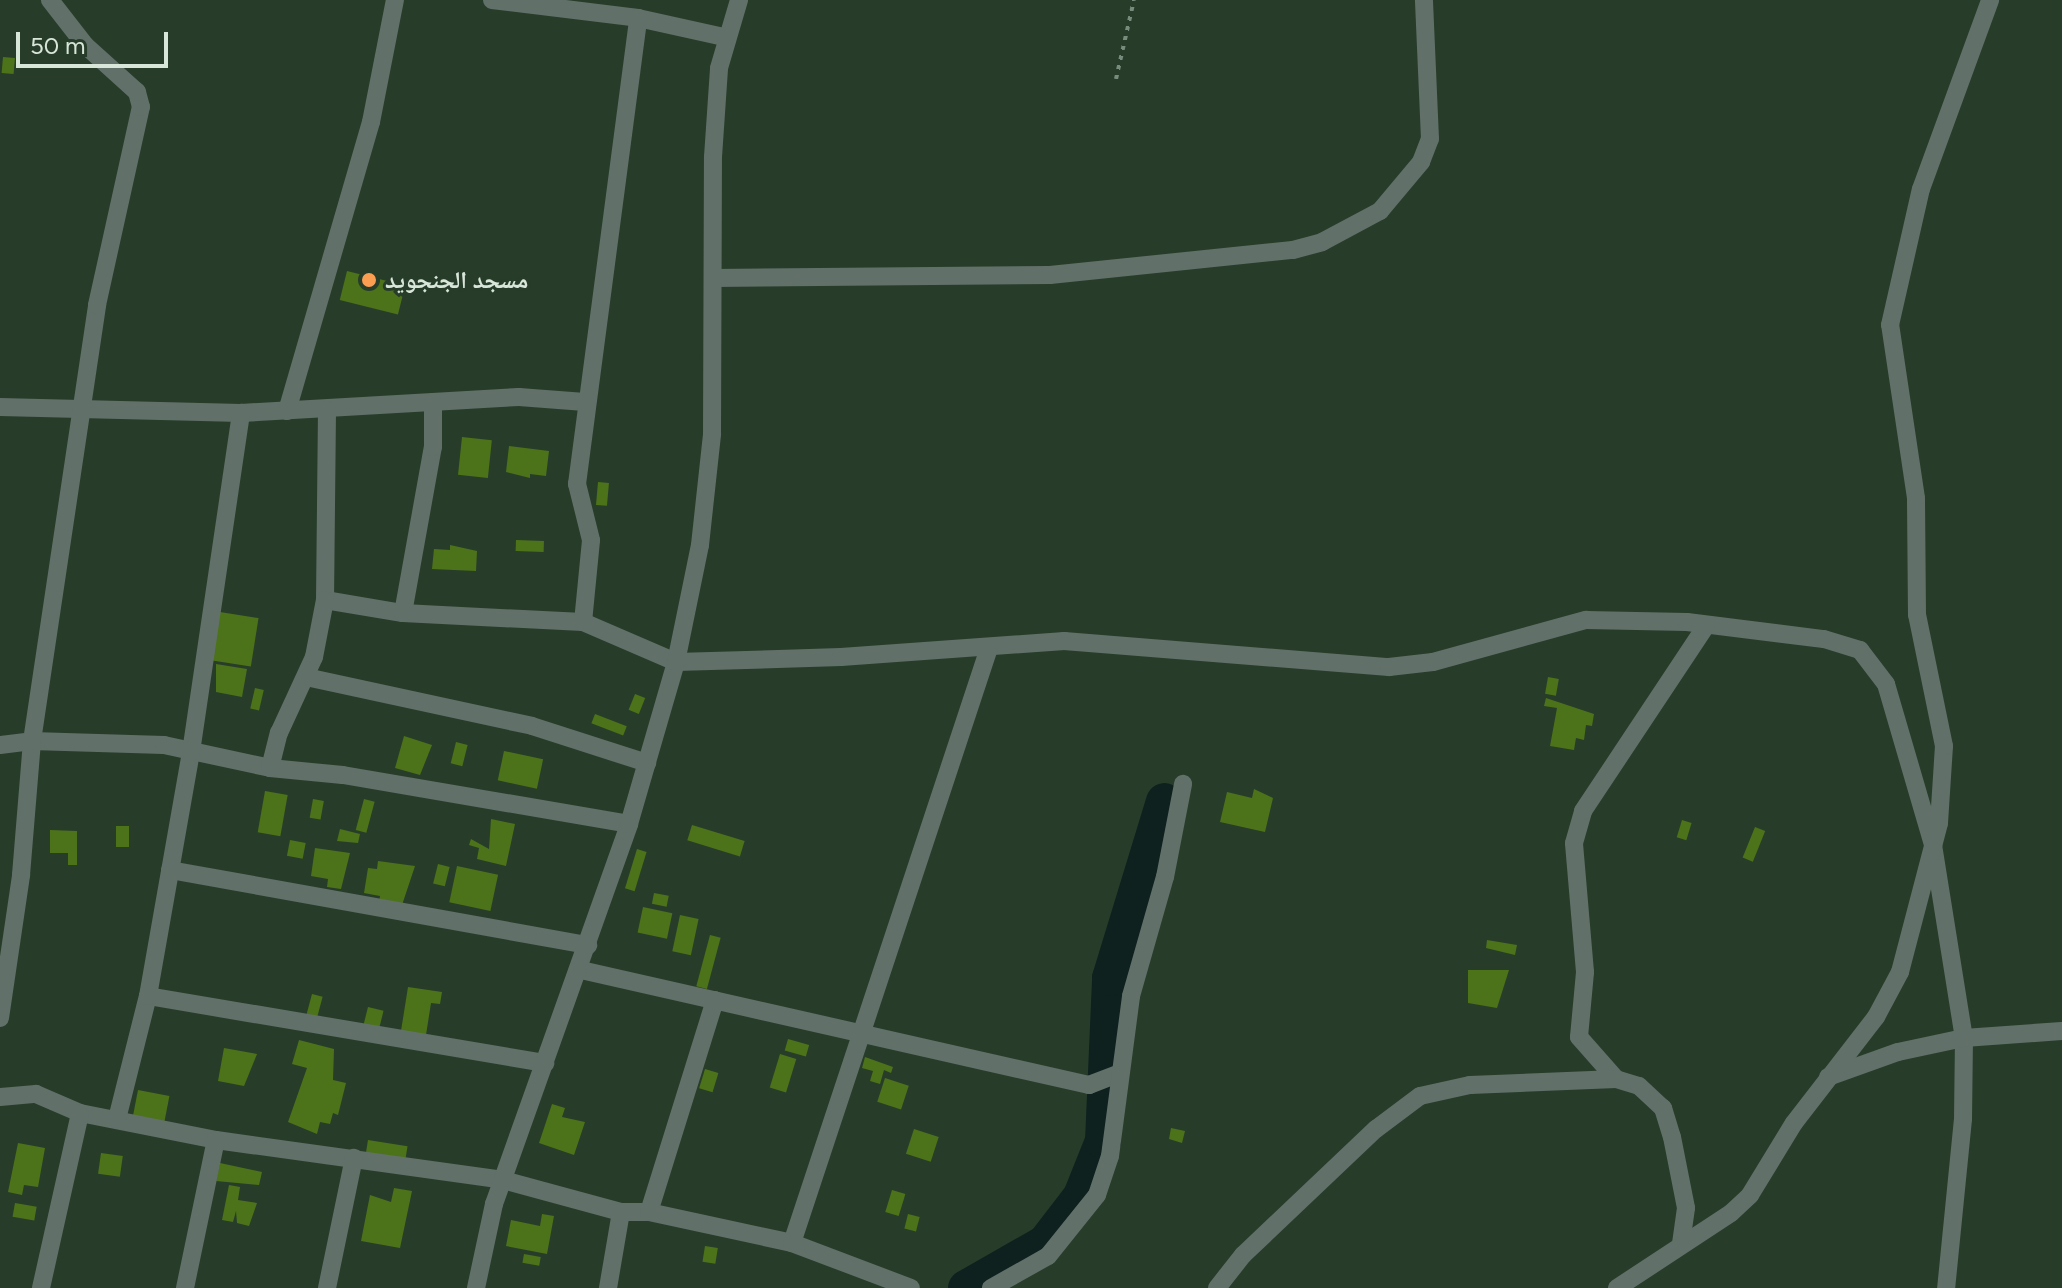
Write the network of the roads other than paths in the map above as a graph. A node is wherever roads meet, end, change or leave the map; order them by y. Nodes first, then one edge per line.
1 (50, 0) edge
2 (395, 0) edge
3 (492, 0) edge
4 (739, 0) edge
5 (1424, 0) edge
6 (1990, 0) edge
7 (638, 18) junction
8 (724, 37) junction
9 (713, 278) junction
10 (433, 402) junction
11 (585, 402) junction
12 (0, 407) edge
13 (82, 409) junction
14 (327, 410) junction
15 (287, 411) junction
16 (241, 413) junction
17 (325, 600) junction
18 (403, 613) junction
19 (583, 622) junction
20 (1706, 626) junction
21 (989, 648) junction
22 (676, 662) junction
23 (306, 677) junction
24 (32, 741) junction
25 (0, 745) edge
26 (191, 752) junction
27 (647, 763) junction
28 (270, 768) junction
29 (1183, 784) dead end
30 (629, 824) junction
31 (1933, 845) junction
32 (170, 870) junction
33 (588, 945) junction
34 (581, 970) junction
35 (148, 996) junction
36 (715, 1000) junction
37 (0, 1018) edge
38 (2062, 1031) edge
39 (858, 1033) junction
40 (1964, 1038) junction
41 (545, 1063) junction
42 (1120, 1073) junction
43 (1825, 1078) junction
44 (1616, 1079) junction
45 (0, 1097) edge
46 (80, 1113) junction
47 (117, 1119) junction
48 (216, 1140) junction
49 (354, 1158) junction
50 (503, 1180) junction
51 (621, 1212) junction
52 (649, 1212) junction
53 (792, 1243) junction
54 (1681, 1244) junction
55 (41, 1288) edge
56 (185, 1288) edge
57 (327, 1288) edge
58 (476, 1288) edge
59 (608, 1288) edge
60 (911, 1288) edge
61 (991, 1288) edge
62 (1217, 1288) edge
63 (1617, 1288) edge
64 (1946, 1288) edge

1 - 13 street
2 - 15 street
3 - 7 street
4 - 8 street
5 - 9 street
6 - 31 street
7 - 8 street
7 - 11 street
8 - 9 street
9 - 22 street
10 - 11 street
10 - 14 street
10 - 18 street
11 - 19 street
12 - 13 street
13 - 16 street
13 - 24 street
14 - 15 street
14 - 17 street
15 - 16 street
16 - 26 street
17 - 18 street
17 - 23 street
18 - 19 street
19 - 22 street
20 - 21 street
20 - 31 street
20 - 44 street
21 - 22 street
21 - 39 street
22 - 27 street
23 - 27 street
23 - 28 street
24 - 25 street
24 - 26 street
24 - 37 street
26 - 28 street
26 - 32 street
27 - 30 street
28 - 30 street
29 - 42 street
30 - 33 street
31 - 40 street
31 - 43 street
32 - 33 street
32 - 35 street
33 - 34 street
34 - 36 street
34 - 41 street
35 - 41 street
35 - 47 street
36 - 39 street
36 - 52 street
38 - 40 street
39 - 42 street
39 - 53 street
40 - 43 street
40 - 64 street
41 - 50 street
42 - 61 street
43 - 54 street
44 - 54 street
44 - 62 street
45 - 46 street
46 - 47 street
46 - 55 street
47 - 48 street
48 - 49 street
48 - 56 street
49 - 50 street
49 - 57 street
50 - 51 street
50 - 58 street
51 - 52 street
51 - 59 street
52 - 53 street
53 - 60 street
54 - 63 street

